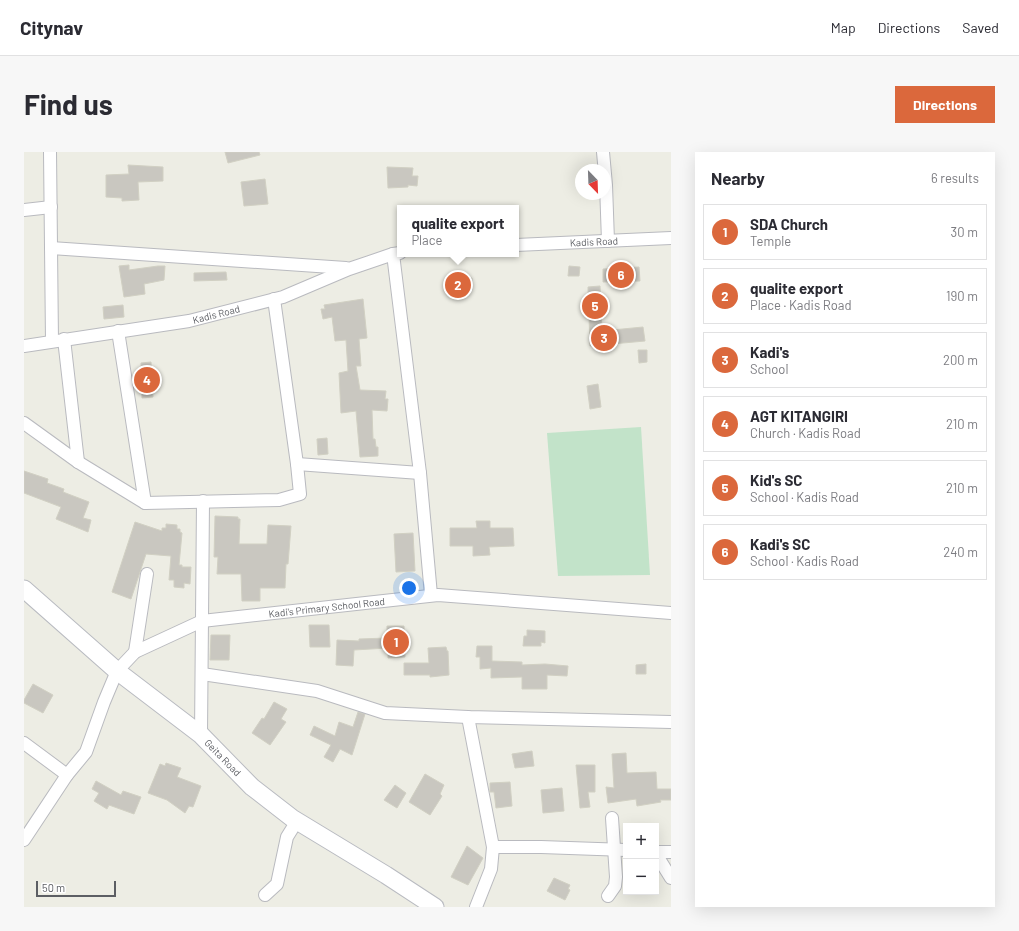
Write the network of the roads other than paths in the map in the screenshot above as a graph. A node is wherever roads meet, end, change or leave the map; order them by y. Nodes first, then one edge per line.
1 (50, 152) edge
2 (603, 152) edge
3 (51, 207) junction
4 (24, 210) edge
5 (671, 238) edge
6 (608, 241) junction
7 (519, 245) edge
8 (51, 248) junction
9 (396, 254) edge
10 (349, 268) junction
11 (274, 300) junction
12 (118, 331) junction
13 (64, 339) junction
14 (52, 341) junction
15 (24, 346) edge
16 (24, 423) edge
17 (78, 462) junction
18 (297, 464) junction
19 (420, 473) junction
20 (203, 501) junction
21 (145, 503) junction
22 (147, 574) dead end
23 (24, 589) edge
24 (431, 596) junction
25 (671, 613) edge
26 (202, 621) junction
27 (135, 652) junction
28 (117, 671) junction
29 (202, 674) junction
30 (468, 717) junction
31 (671, 722) edge
32 (201, 735) junction
33 (24, 743) edge
34 (67, 775) junction
35 (612, 818) dead end
36 (297, 821) junction
37 (24, 840) edge
38 (493, 847) junction
39 (613, 850) junction
40 (623, 850) edge
41 (671, 852) edge
42 (659, 853) edge
43 (659, 858) edge
44 (671, 878) edge
45 (265, 895) dead end
46 (608, 896) dead end
47 (435, 907) edge
48 (476, 907) edge

1 - 3 street
2 - 6 street
3 - 4 street
3 - 8 street
5 - 6 street, Kadis Road
6 - 7 street, Kadis Road
8 - 10 street
8 - 14 street
9 - 10 street, Kadis Road
9 - 19 street
10 - 11 street, Kadis Road
11 - 12 street, Kadis Road
11 - 18 street
12 - 13 street, Kadis Road
12 - 21 street
13 - 14 street, Kadis Road
13 - 17 street
14 - 15 street, Kadis Road
16 - 17 street
17 - 21 street
18 - 19 street
18 - 20 street
19 - 24 street
20 - 21 street
20 - 26 street
22 - 27 street
23 - 28 main road, Geita Road
24 - 25 street, Kadi's Primary School Road
24 - 26 street, Kadi's Primary School Road
26 - 27 street, Kadi's Primary School Road
26 - 29 street
27 - 28 street, Kadi's Primary School Road
28 - 32 main road, Geita Road
28 - 34 street
29 - 30 street
29 - 32 street
30 - 31 street
30 - 38 street
32 - 36 main road, Geita Road
33 - 34 street
34 - 37 street
35 - 39 street
36 - 45 street
36 - 47 main road, Geita Road
38 - 39 street
38 - 48 street
39 - 40 street
39 - 46 street
41 - 42 street
43 - 44 street

